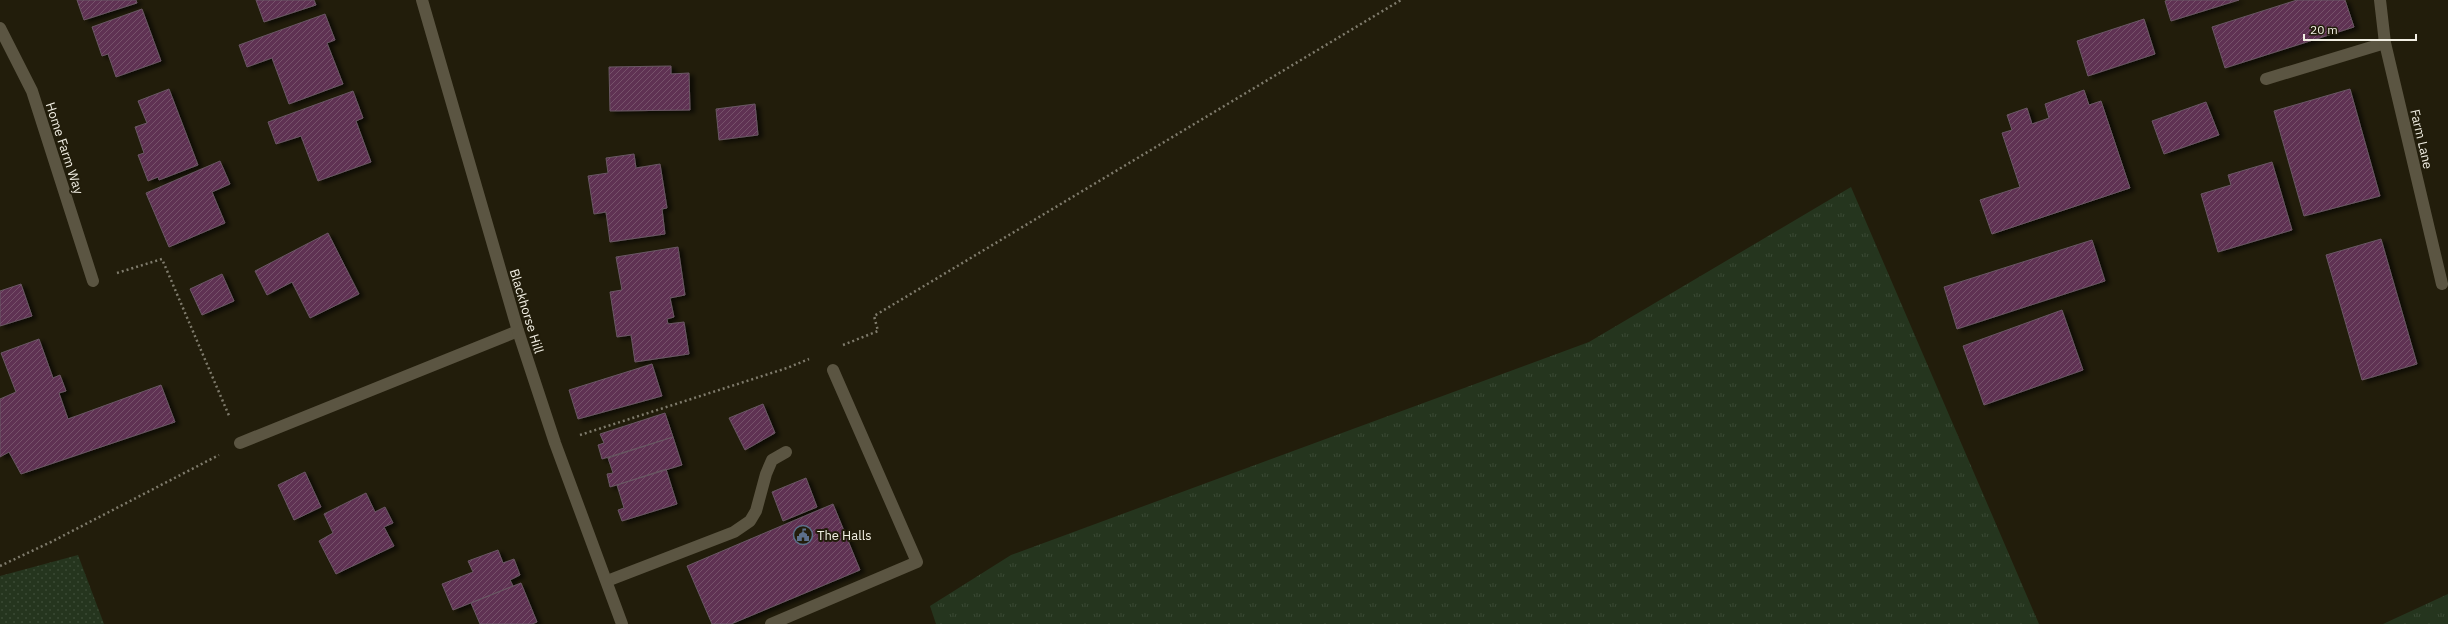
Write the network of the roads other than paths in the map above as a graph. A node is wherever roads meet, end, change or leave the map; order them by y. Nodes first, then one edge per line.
1 (422, 0) edge
2 (2380, 0) edge
3 (0, 28) edge
4 (2385, 43) junction
5 (2266, 79) dead end
6 (93, 281) road end
7 (2442, 284) dead end
8 (518, 331) junction
9 (833, 370) dead end
10 (240, 443) road end
11 (786, 452) dead end
12 (607, 581) junction
13 (622, 624) edge
14 (770, 624) edge

1 - 8 main road, Blackhorse Hill
2 - 4 main road, Farm Lane
3 - 6 main road, Home Farm Way
4 - 5 main road
4 - 7 main road, Farm Lane
8 - 10 main road
8 - 12 main road, Blackhorse Hill
9 - 14 main road
11 - 12 main road
12 - 13 main road, Blackhorse Hill

